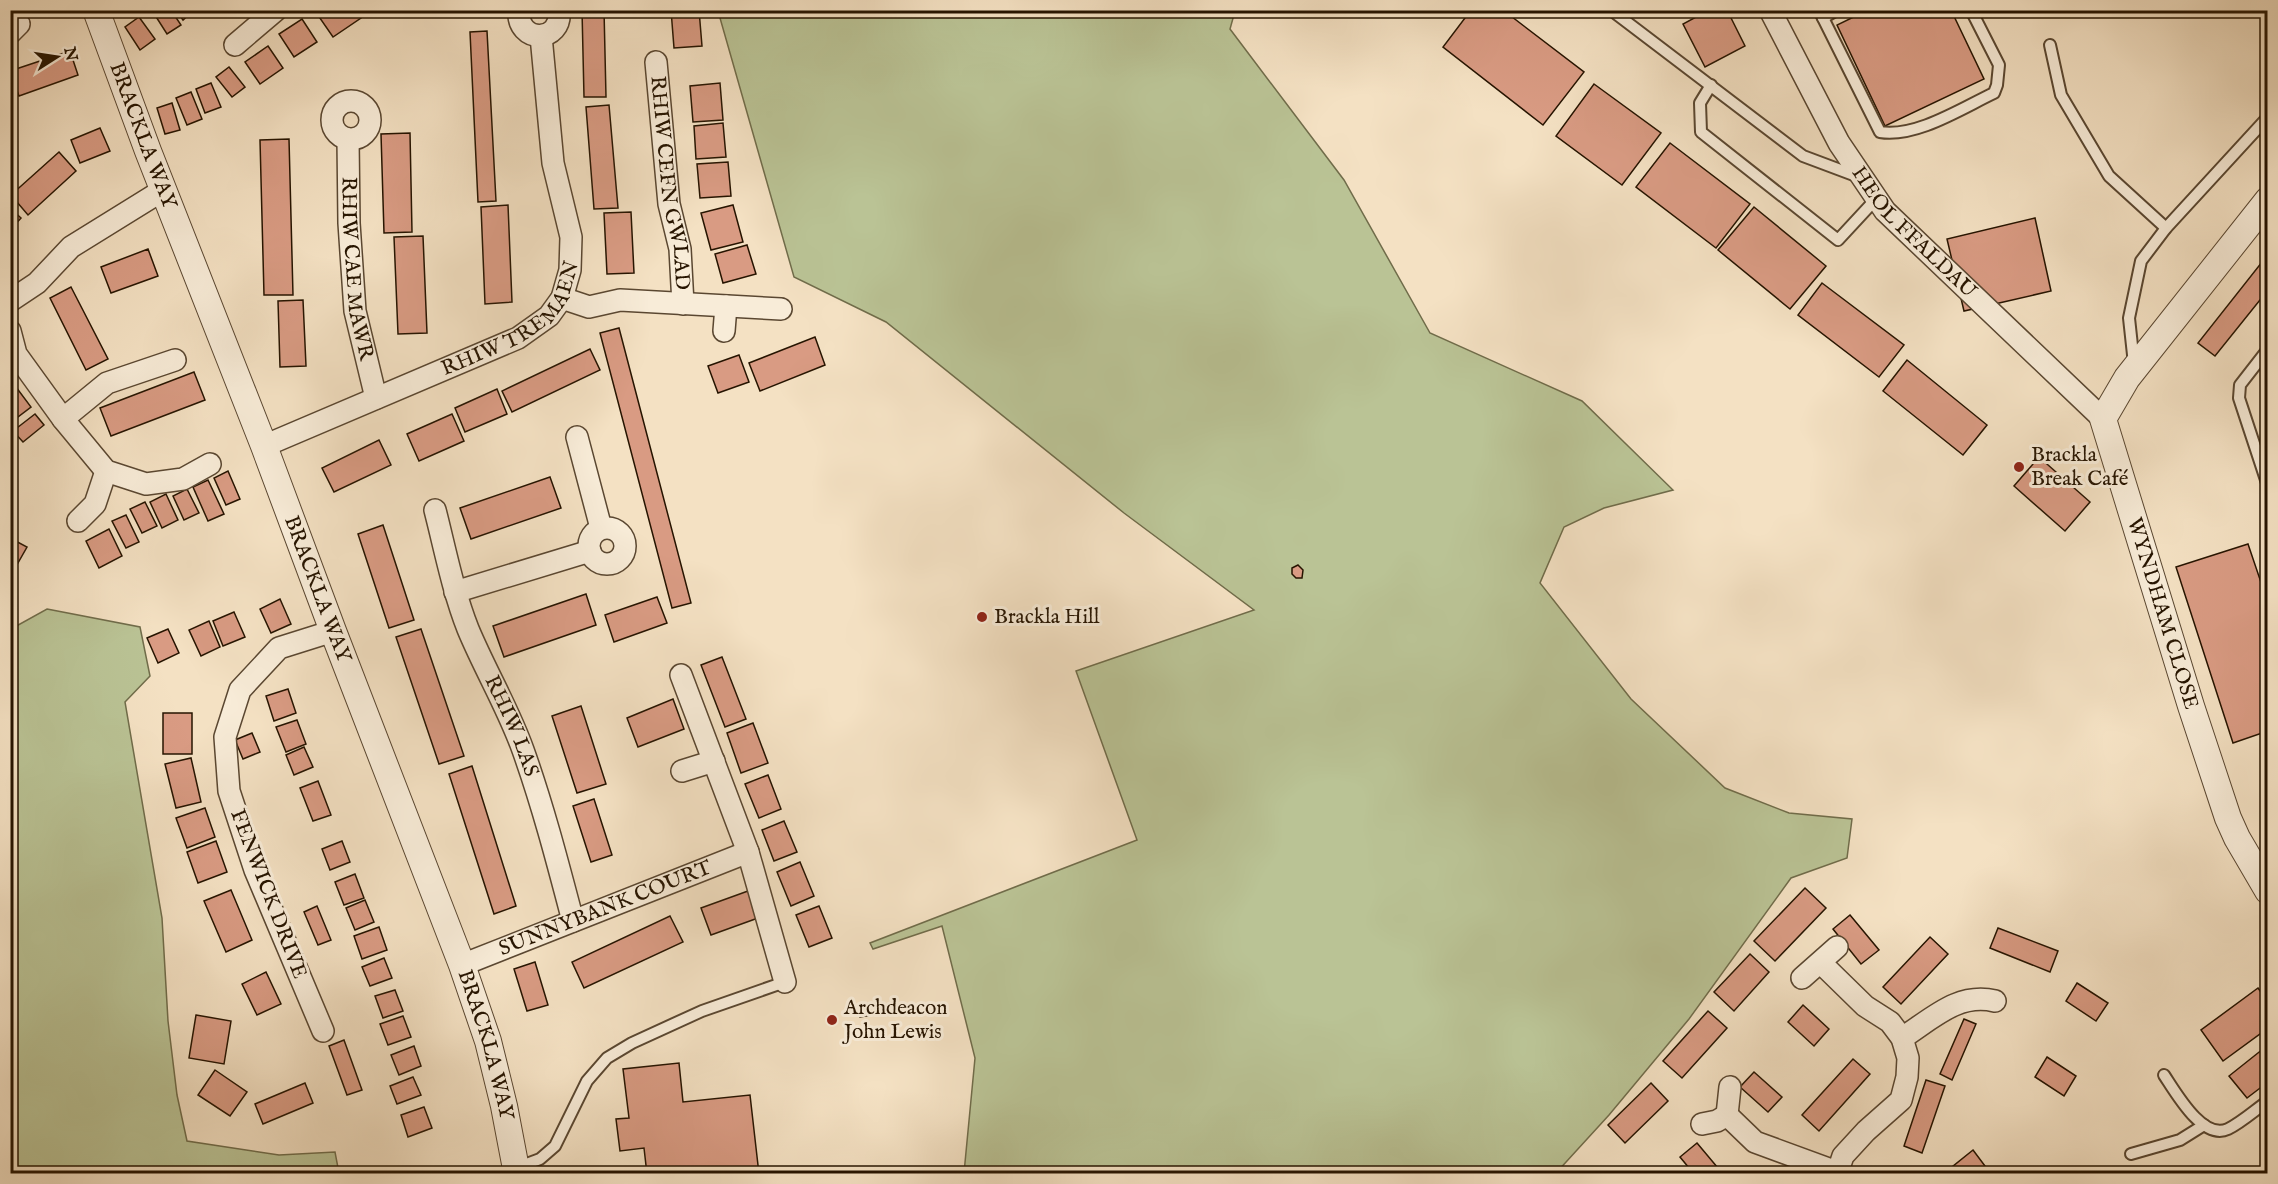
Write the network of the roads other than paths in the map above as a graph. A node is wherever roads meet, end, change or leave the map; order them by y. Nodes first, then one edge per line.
1 (96, 10) edge
2 (276, 10) edge
3 (519, 10) edge
4 (559, 10) edge
5 (1611, 10) edge
6 (1770, 10) edge
7 (1837, 10) edge
8 (1971, 10) edge
9 (1821, 14) edge
10 (541, 36) junction
11 (235, 45) dead end
12 (2050, 45) dead end
13 (657, 62) dead end
14 (1711, 85) junction
15 (2268, 117) edge
16 (348, 140) dead end
17 (1862, 179) junction
18 (163, 190) junction
19 (1876, 199) junction
20 (2268, 200) edge
21 (2166, 228) junction
22 (562, 298) junction
23 (10, 301) edge
24 (683, 303) junction
25 (726, 306) junction
26 (781, 309) dead end
27 (724, 331) dead end
28 (10, 332) edge
29 (2268, 349) edge
30 (175, 360) dead end
31 (2135, 368) junction
32 (376, 398) junction
33 (63, 419) junction
34 (2103, 419) junction
35 (577, 437) dead end
36 (264, 446) junction
37 (210, 464) dead end
38 (106, 471) junction
39 (2268, 486) edge
40 (435, 510) dead end
41 (78, 521) dead end
42 (601, 528) junction
43 (590, 551) junction
44 (456, 592) junction
45 (333, 631) junction
46 (681, 675) dead end
47 (714, 761) junction
48 (682, 771) dead end
49 (748, 852) junction
50 (2268, 891) edge
51 (573, 921) junction
52 (1837, 946) dead end
53 (1821, 963) junction
54 (462, 965) junction
55 (1802, 978) dead end
56 (785, 982) joint
57 (1995, 1001) dead end
58 (323, 1031) dead end
59 (1902, 1038) junction
60 (2164, 1075) dead end
61 (1730, 1087) dead end
62 (2268, 1101) edge
63 (1727, 1115) junction
64 (1702, 1124) dead end
65 (2204, 1125) junction
66 (2131, 1154) dead end
67 (516, 1171) edge
68 (1837, 1173) edge

1 - 18 street, BRACKLA WAY
2 - 11 street
3 - 10 street
4 - 10 street
5 - 14 lane
6 - 17 street, HEOL FFALDAU
7 - 9 lane
8 - 9 lane
10 - 22 street, RHIW TREMAEN
12 - 21 lane
13 - 24 street, RHIW CEFN GWLAD
14 - 17 lane
14 - 19 lane
15 - 21 lane
16 - 32 street, RHIW CAE MAWR
17 - 19 street, HEOL FFALDAU
18 - 23 street
18 - 36 street, BRACKLA WAY
19 - 34 street, HEOL FFALDAU
20 - 31 street
21 - 31 lane
22 - 24 street
22 - 32 street, RHIW TREMAEN
24 - 25 street
25 - 26 street
25 - 27 street
28 - 33 street
29 - 39 lane
30 - 33 street
31 - 34 street
32 - 36 street, RHIW TREMAEN
33 - 38 street
34 - 50 street, WYNDHAM CLOSE
35 - 42 street
36 - 45 street, BRACKLA WAY
37 - 38 street
38 - 41 street
40 - 44 street, RHIW LAS
42 - 43 street
42 - 43 street
43 - 44 street
44 - 51 street, RHIW LAS
45 - 54 street, BRACKLA WAY
45 - 58 street, FENWICK DRIVE
46 - 47 street
47 - 48 street
47 - 49 street
49 - 51 street, SUNNYBANK COURT
49 - 56 street
51 - 54 street, SUNNYBANK COURT
52 - 53 street
53 - 55 street
53 - 59 street
54 - 67 street, BRACKLA WAY
56 - 67 lane
57 - 59 street
59 - 68 street
60 - 65 lane
61 - 63 street
62 - 65 lane
63 - 64 street
63 - 68 street
65 - 66 lane

